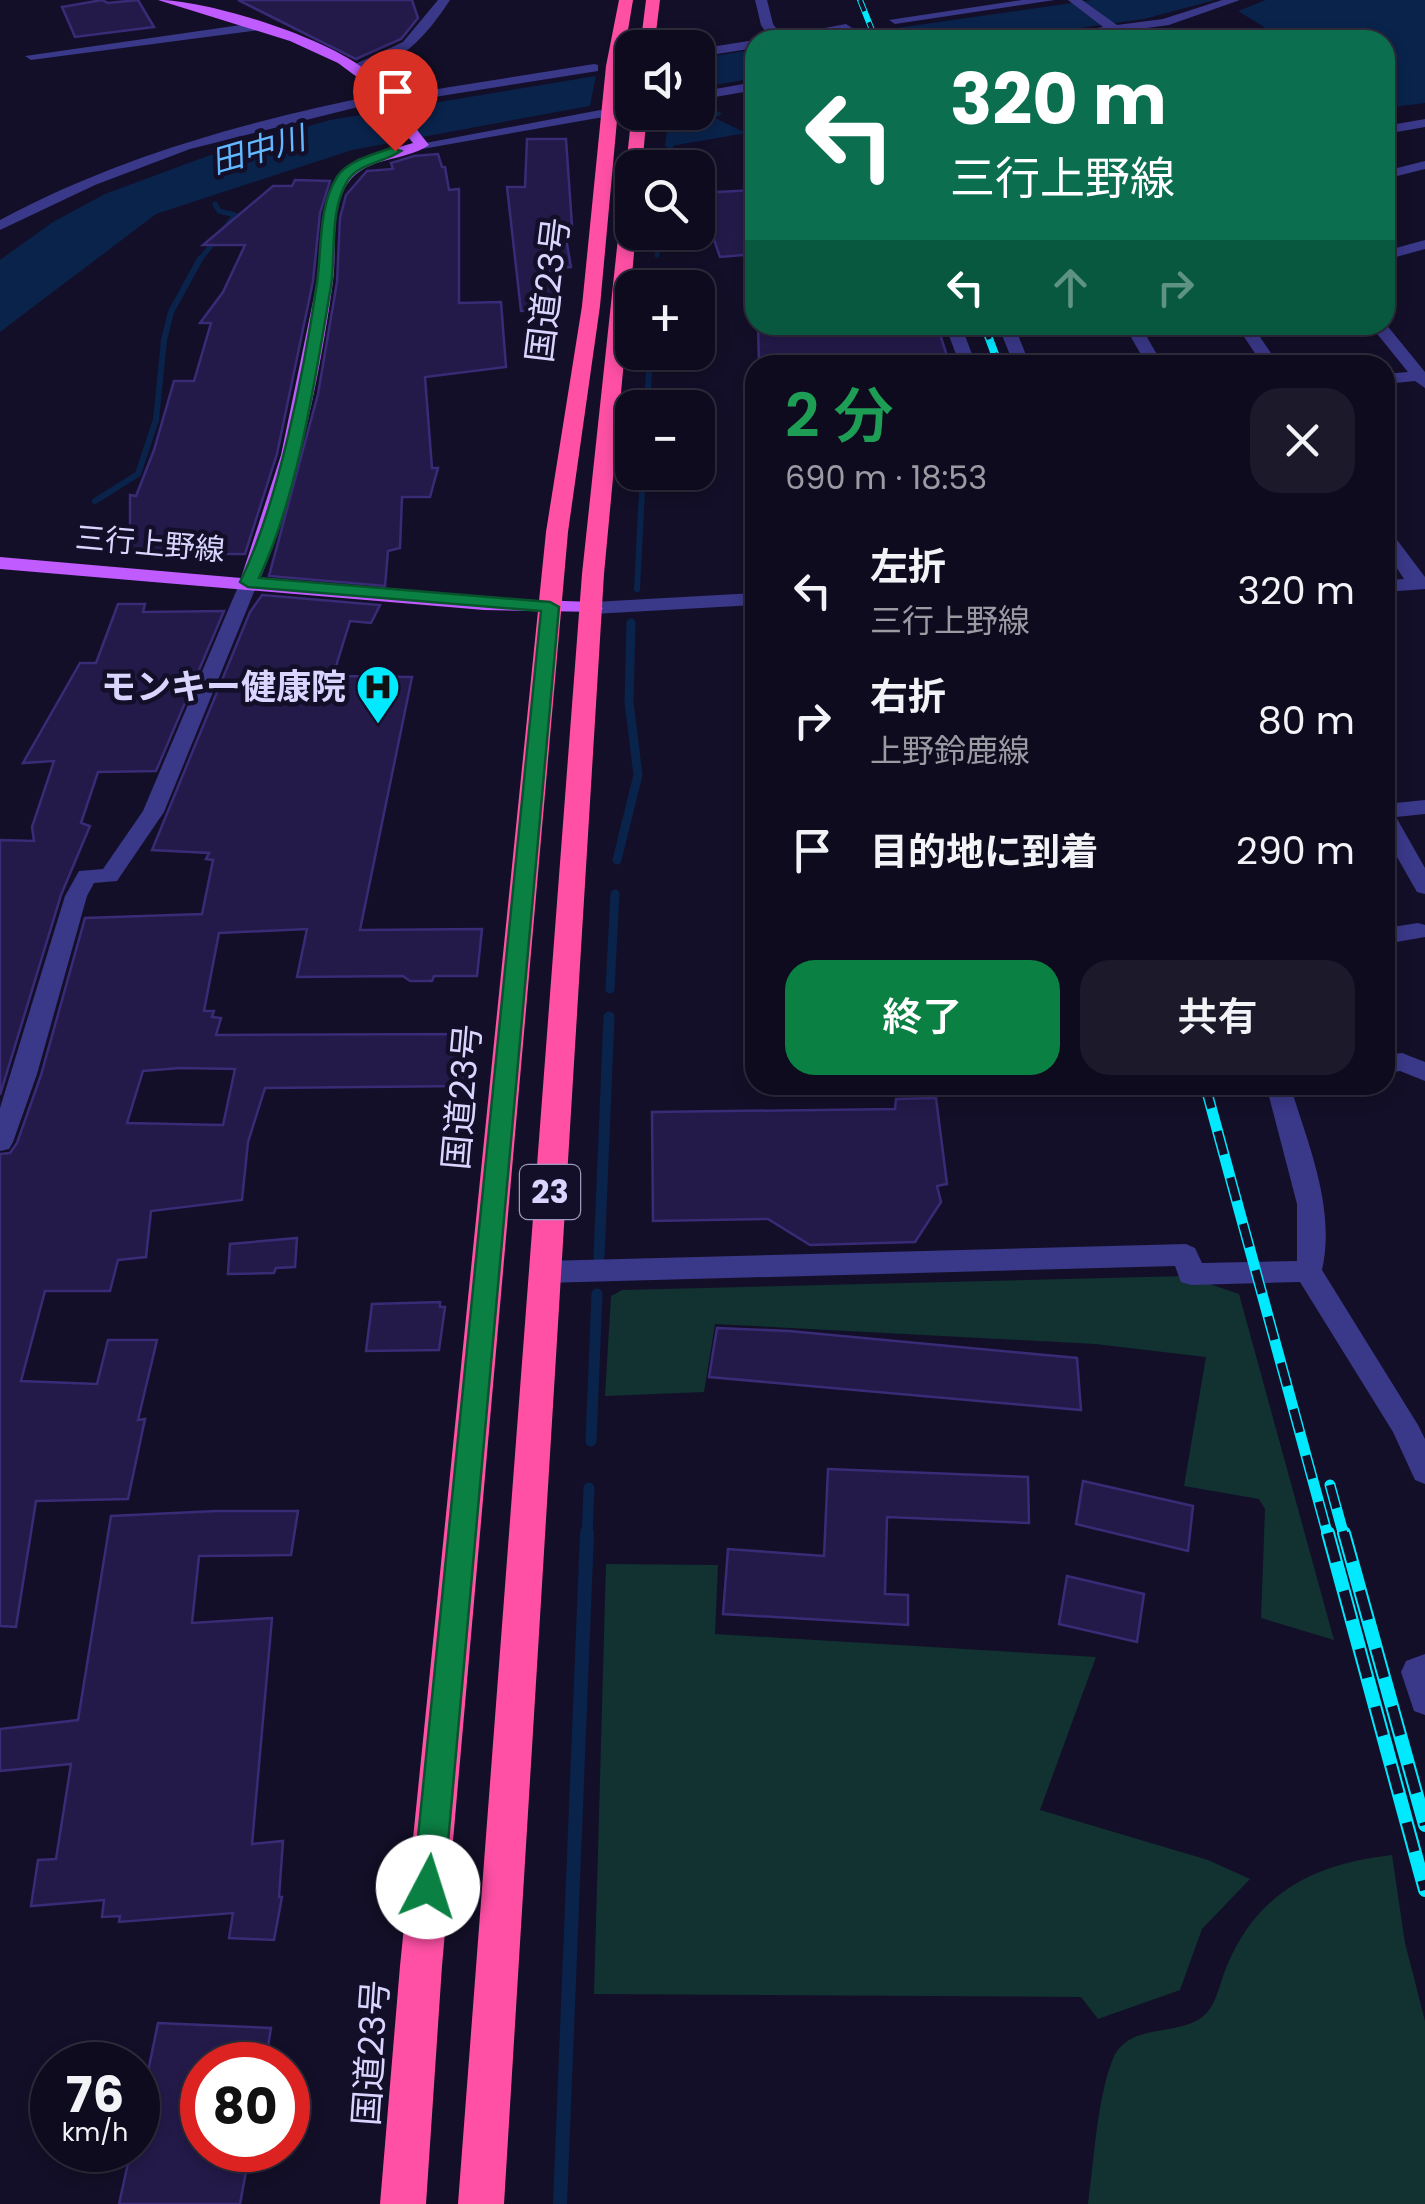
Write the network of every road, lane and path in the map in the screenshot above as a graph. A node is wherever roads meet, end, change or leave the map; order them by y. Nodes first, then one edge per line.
1 (164, 0) edge
2 (444, 0) edge
3 (626, 0) edge
4 (654, 0) edge
5 (761, 0) edge
6 (1049, 0) edge
7 (1074, 0) edge
8 (1234, 0) edge
9 (895, 20) dead end
10 (256, 27) junction
11 (846, 28) dead end
12 (1114, 28) junction
13 (621, 30) edge
14 (650, 30) edge
15 (771, 30) edge
16 (835, 30) edge
17 (1102, 30) edge
18 (1117, 30) edge
19 (745, 46) edge
20 (715, 50) edge
21 (31, 56) dead end
22 (594, 68) dead end
23 (356, 69) junction
24 (745, 88) edge
25 (715, 93) edge
26 (384, 101) junction
27 (615, 110) edge
28 (1425, 123) edge
29 (1395, 128) edge
30 (615, 130) edge
31 (419, 142) junction
32 (1425, 166) edge
33 (1395, 173) edge
34 (1395, 175) edge
35 (1425, 186) edge
36 (0, 226) edge
37 (1425, 244) edge
38 (625, 250) edge
39 (1395, 253) edge
40 (1386, 335) edge
41 (1395, 379) edge
42 (1422, 380) edge
43 (1395, 549) edge
44 (0, 563) edge
45 (248, 582) junction
46 (1421, 584) edge
47 (1395, 585) edge
48 (745, 600) edge
49 (550, 607) junction
50 (593, 608) junction
51 (1425, 807) edge
52 (1395, 812) edge
53 (1395, 832) edge
54 (1425, 887) edge
55 (1418, 931) dead end
56 (1395, 934) edge
57 (1395, 1063) edge
58 (1425, 1072) edge
59 (1281, 1095) edge
60 (1, 1134) edge
61 (1308, 1271) junction
62 (544, 1272) junction
63 (1425, 1472) edge
64 (1425, 1669) edge
65 (1425, 1700) edge
66 (403, 2204) edge
67 (482, 2204) edge

1 - 10 main road
2 - 23 street
3 - 13 highway, 国道23号 / 23
4 - 14 highway
5 - 15 street
6 - 9 street
7 - 12 street
8 - 12 street
10 - 21 street
10 - 23 main road
11 - 16 street
12 - 17 street
12 - 18 street
19 - 20 street
22 - 26 street
23 - 26 main road
24 - 25 street
26 - 31 main road
26 - 36 street
27 - 31 street
28 - 29 street
30 - 49 highway, 国道23号 / 23
31 - 45 main road
32 - 33 street
34 - 35 street
37 - 39 street
38 - 50 highway, 国道23号 / 23
40 - 42 street
41 - 42 street
43 - 46 street
44 - 45 main road, 三行上野線
45 - 49 main road, 三行上野線
45 - 60 street
46 - 47 street
48 - 50 street
49 - 50 main road, 三行上野線
49 - 66 highway, 国道23号 / 23
50 - 62 highway, 国道23号 / 23
51 - 52 street
53 - 54 street
55 - 56 street
57 - 58 street
59 - 61 street
61 - 62 street
61 - 63 street
62 - 67 highway, 国道23号 / 23
64 - 65 street

